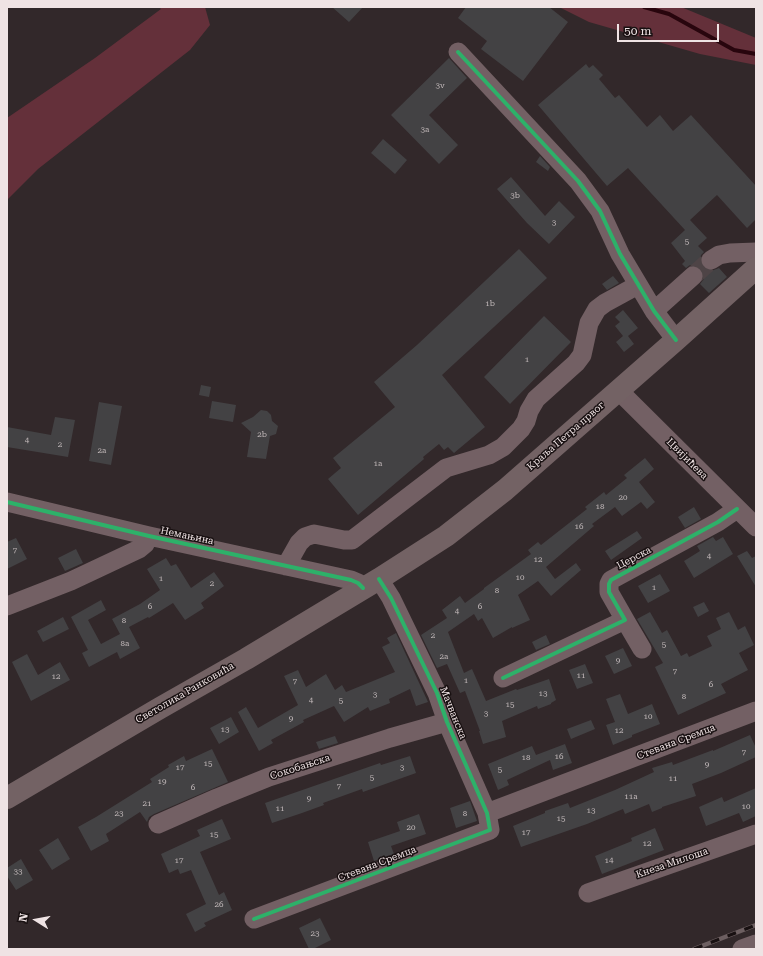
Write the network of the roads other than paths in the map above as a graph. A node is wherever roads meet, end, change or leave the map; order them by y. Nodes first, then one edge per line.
1 (458, 52) dead end
2 (756, 252) edge
3 (711, 260) tunnel mouth
4 (756, 268) edge
5 (693, 276) tunnel mouth
6 (638, 285) junction
7 (654, 311) junction
8 (676, 340) junction
9 (619, 390) junction
10 (7, 502) edge
11 (737, 509) junction
12 (756, 527) edge
13 (149, 536) junction
14 (286, 566) junction
15 (371, 583) junction
16 (7, 606) edge
17 (625, 620) junction
18 (642, 649) dead end
19 (503, 678) dead end
20 (756, 711) edge
21 (447, 722) junction
22 (7, 798) edge
23 (487, 813) junction
24 (158, 824) dead end
25 (756, 834) edge
26 (588, 893) dead end
27 (254, 919) dead end
28 (756, 944) edge
29 (742, 949) edge

1 - 6 street
2 - 3 street
4 - 8 main road, Краља Петра првог
5 - 7 street
6 - 7 street
6 - 14 street
7 - 8 street
8 - 9 main road, Краља Петра првог
9 - 11 street, Цвијићева
9 - 15 main road, Краља Петра првог
10 - 13 street, Немањина
11 - 12 street, Цвијићева
11 - 17 street, Церска
13 - 14 street, Немањина
13 - 16 street
14 - 15 street, Немањина
15 - 21 street, Мачванска
15 - 22 main road, Светолика Ранковића
17 - 18 street, Церска
17 - 19 street
20 - 23 street, Стевана Сремца
21 - 23 street, Мачванска
21 - 24 street, Сокобањска
23 - 27 street, Стевана Сремца
25 - 26 street, Кнеза Милоша
28 - 29 street

